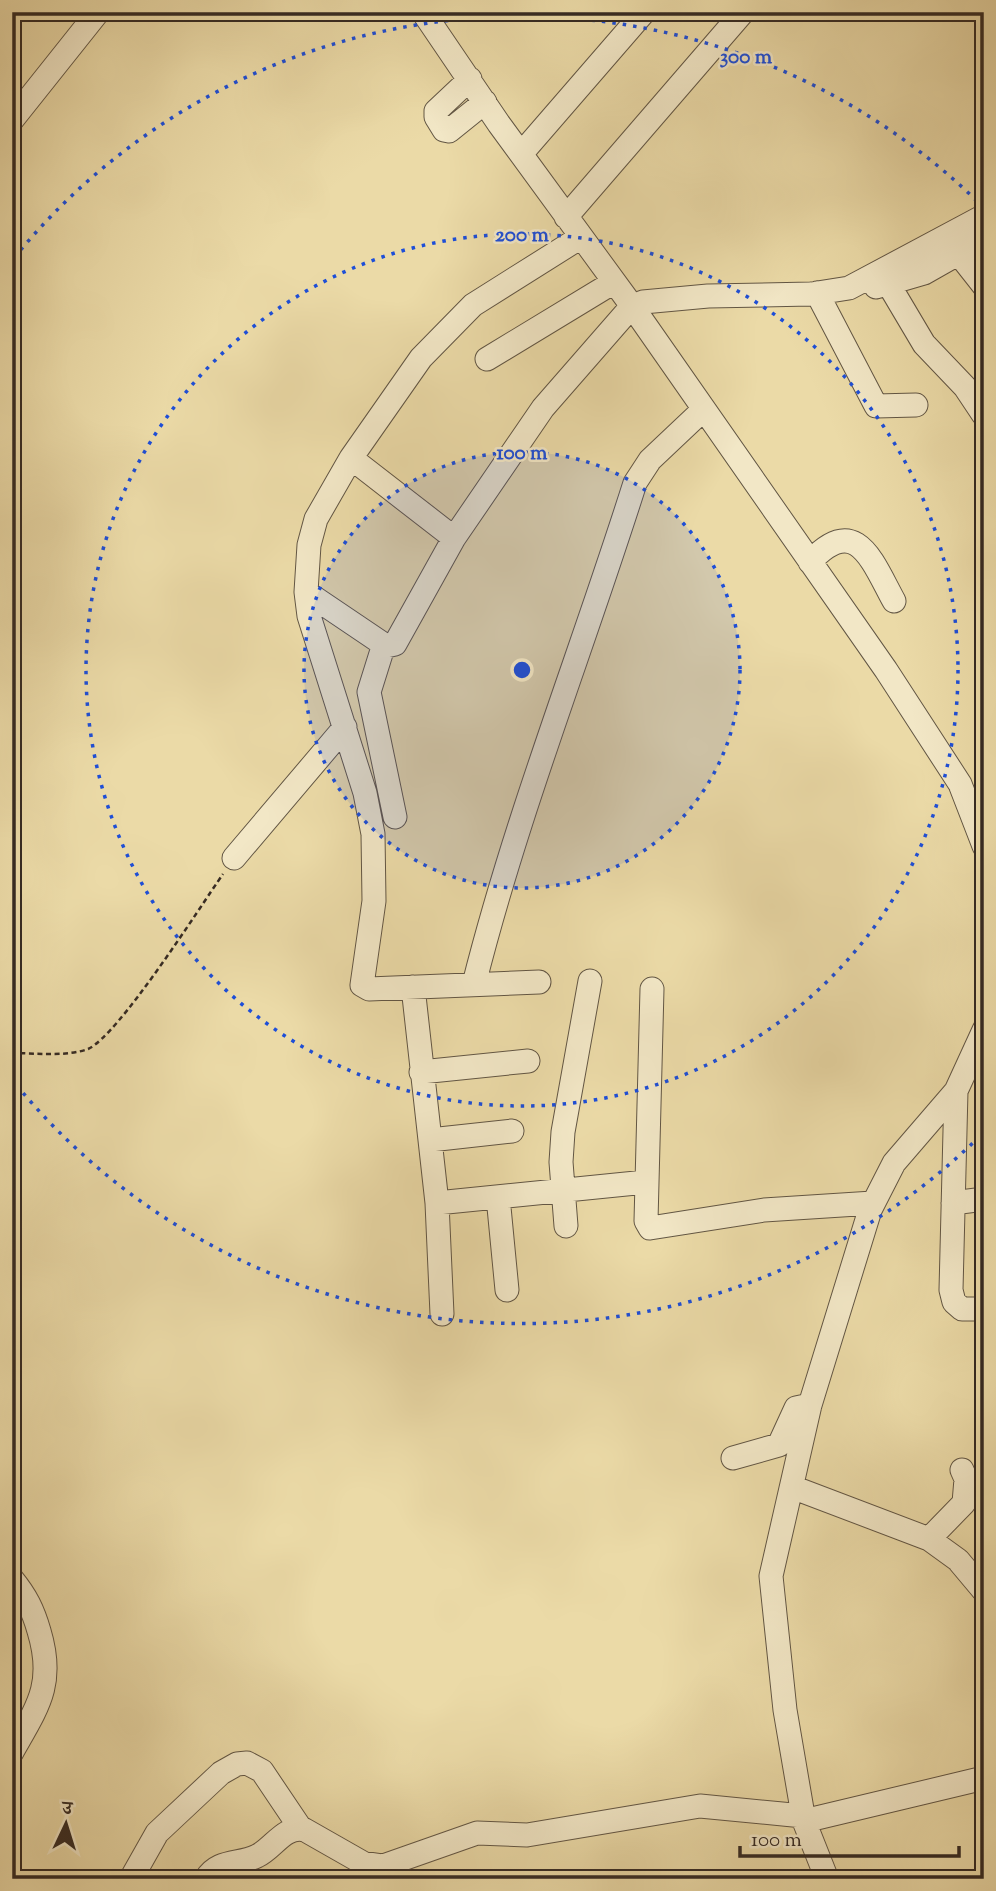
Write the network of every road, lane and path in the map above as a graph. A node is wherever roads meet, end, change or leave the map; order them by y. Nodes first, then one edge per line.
1 (98, 12) edge
2 (423, 12) edge
3 (644, 12) edge
4 (743, 12) edge
5 (470, 79) junction
6 (485, 102) junction
7 (12, 120) edge
8 (521, 154) junction
9 (984, 216) edge
10 (566, 217) junction
11 (580, 237) junction
12 (984, 239) edge
13 (958, 253) junction
14 (614, 282) junction
15 (890, 285) junction
16 (984, 286) edge
17 (849, 288) junction
18 (817, 293) junction
19 (632, 306) junction
20 (487, 359) dead end
21 (916, 405) dead end
22 (704, 409) junction
23 (983, 414) edge
24 (351, 458) junction
25 (454, 538) junction
26 (810, 562) junction
27 (306, 592) junction
28 (894, 601) dead end
29 (384, 645) junction
30 (369, 692) junction
31 (338, 703) junction
32 (345, 726) junction
33 (395, 817) dead end
34 (984, 846) edge
35 (234, 858) joint
36 (590, 981) dead end
37 (539, 982) dead end
38 (474, 984) junction
39 (413, 987) junction
40 (652, 989) dead end
41 (984, 1030) edge
42 (12, 1053) edge
43 (528, 1061) dead end
44 (421, 1073) junction
45 (956, 1091) junction
46 (512, 1131) dead end
47 (430, 1140) junction
48 (646, 1182) junction
49 (562, 1191) junction
50 (498, 1197) junction
51 (984, 1199) edge
52 (437, 1203) junction
53 (873, 1203) junction
54 (953, 1203) junction
55 (566, 1226) dead end
56 (507, 1290) dead end
57 (984, 1309) edge
58 (442, 1314) dead end
59 (810, 1405) junction
60 (733, 1458) dead end
61 (961, 1470) dead end
62 (792, 1486) junction
63 (929, 1539) junction
64 (12, 1578) edge
65 (984, 1591) edge
66 (12, 1752) edge
67 (984, 1778) edge
68 (803, 1819) junction
69 (301, 1829) junction
70 (131, 1879) edge
71 (206, 1879) edge
72 (827, 1879) edge

1 - 7 street
2 - 5 street
3 - 8 street
4 - 10 street
5 - 6 street
5 - 6 street
6 - 8 street
8 - 10 street
9 - 17 street
10 - 11 street
11 - 14 street
11 - 24 street
12 - 13 street
13 - 15 street
13 - 16 street
14 - 19 street
14 - 20 street
15 - 17 street
15 - 23 street
17 - 18 street
18 - 19 street
18 - 21 street
19 - 22 street
19 - 25 street
22 - 26 street
22 - 38 street
24 - 25 street
24 - 27 street
25 - 29 street
26 - 28 street
26 - 34 street
27 - 29 street
27 - 31 street
29 - 30 street
30 - 31 street
30 - 33 street
31 - 32 street
32 - 35 street
32 - 39 street
35 - 42 path
36 - 49 street
37 - 38 street
38 - 39 street
39 - 44 street
40 - 48 street
41 - 45 street
43 - 44 street
44 - 47 street
45 - 53 street
45 - 54 street
46 - 47 street
47 - 52 street
48 - 49 street
48 - 53 street
49 - 50 street
49 - 55 street
50 - 52 street
50 - 56 street
51 - 54 street
52 - 58 street
53 - 59 street
54 - 57 street
59 - 60 street
59 - 62 street
61 - 63 street
62 - 63 street
62 - 68 street
63 - 65 street
64 - 66 street
67 - 68 street
68 - 69 street
68 - 72 street
69 - 70 street
69 - 71 street

